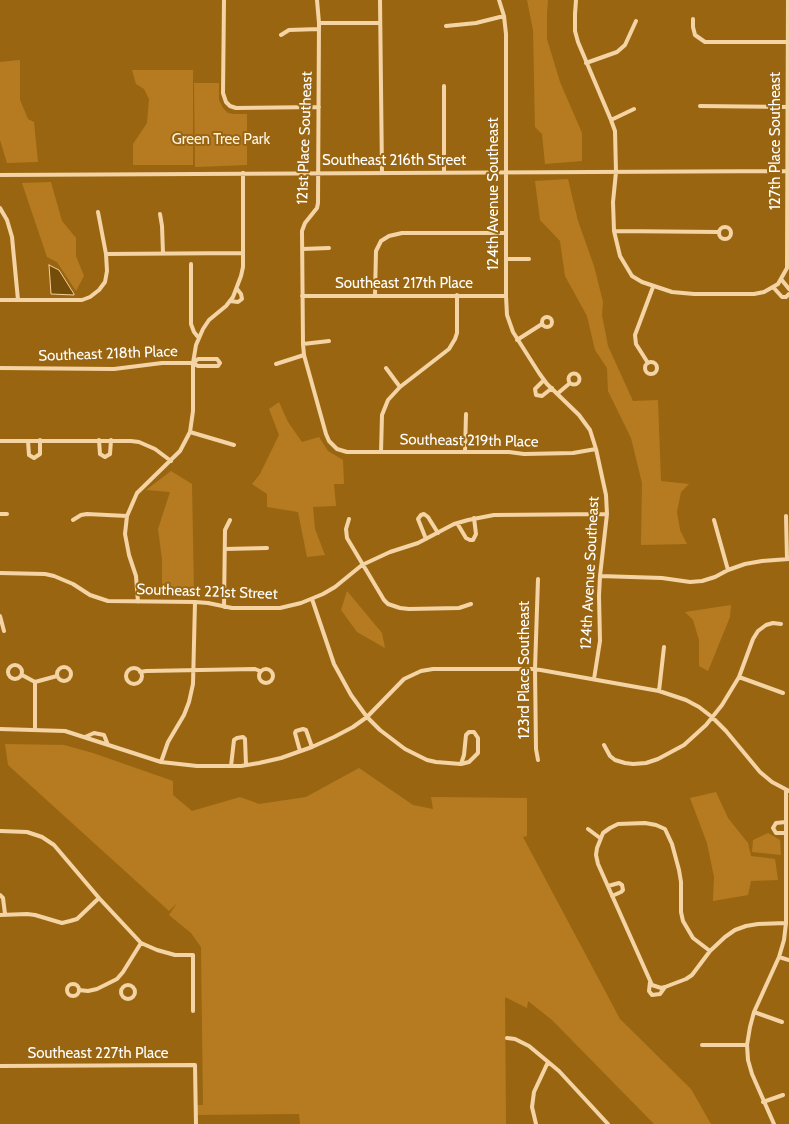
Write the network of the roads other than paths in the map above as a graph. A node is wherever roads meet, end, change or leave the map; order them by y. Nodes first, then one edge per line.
1 (224, 0) edge
2 (317, 0) edge
3 (380, 0) edge
4 (499, 0) edge
5 (576, 0) edge
6 (788, 0) edge
7 (504, 16) junction
8 (693, 19) dead end
9 (636, 22) dead end
10 (319, 23) junction
11 (380, 23) junction
12 (446, 26) dead end
13 (319, 29) junction
14 (281, 35) dead end
15 (789, 42) edge
16 (586, 63) junction
17 (444, 86) dead end
18 (700, 106) dead end
19 (788, 107) junction
20 (319, 108) junction
21 (634, 109) dead end
22 (611, 120) junction
23 (788, 171) edge
24 (616, 172) junction
25 (243, 173) junction
26 (318, 173) junction
27 (382, 173) junction
28 (444, 173) junction
29 (506, 173) junction
30 (0, 175) edge
31 (0, 208) edge
32 (98, 212) dead end
33 (160, 214) dead end
34 (614, 231) junction
35 (719, 232) dead end
36 (506, 233) junction
37 (329, 248) dead end
38 (302, 249) junction
39 (163, 253) junction
40 (243, 253) junction
41 (106, 254) junction
42 (506, 258) junction
43 (529, 258) dead end
44 (191, 264) dead end
45 (779, 282) junction
46 (653, 287) junction
47 (773, 287) junction
48 (237, 289) junction
49 (789, 289) edge
50 (789, 294) edge
51 (375, 295) junction
52 (302, 296) junction
53 (457, 296) junction
54 (506, 296) junction
55 (0, 300) edge
56 (18, 300) junction
57 (230, 301) junction
58 (542, 324) dead end
59 (198, 337) junction
60 (518, 340) junction
61 (329, 341) dead end
62 (303, 344) junction
63 (304, 355) junction
64 (648, 362) dead end
65 (193, 363) junction
66 (276, 364) dead end
67 (0, 368) edge
68 (386, 368) dead end
69 (544, 380) junction
70 (570, 383) dead end
71 (400, 387) junction
72 (552, 388) junction
73 (557, 394) junction
74 (466, 414) dead end
75 (190, 432) junction
76 (40, 440) junction
77 (100, 440) junction
78 (111, 440) junction
79 (0, 441) edge
80 (28, 441) junction
81 (234, 445) dead end
82 (596, 448) junction
83 (342, 451) joint
84 (381, 452) junction
85 (465, 452) junction
86 (171, 461) junction
87 (0, 514) edge
88 (7, 514) dead end
89 (607, 514) junction
90 (127, 516) junction
91 (786, 516) dead end
92 (474, 518) junction
93 (349, 519) dead end
94 (73, 520) dead end
95 (230, 520) dead end
96 (714, 520) dead end
97 (457, 523) junction
98 (438, 533) junction
99 (426, 539) junction
100 (267, 548) dead end
101 (225, 549) junction
102 (788, 559) edge
103 (362, 565) junction
104 (728, 570) junction
105 (0, 573) edge
106 (600, 576) junction
107 (538, 579) dead end
108 (312, 599) junction
109 (138, 602) junction
110 (195, 602) junction
111 (471, 604) dead end
112 (224, 607) junction
113 (0, 616) edge
114 (781, 624) dead end
115 (4, 631) dead end
116 (664, 647) dead end
117 (535, 669) junction
118 (194, 670) junction
119 (260, 671) dead end
120 (140, 672) dead end
121 (22, 676) dead end
122 (57, 676) dead end
123 (739, 677) junction
124 (594, 679) junction
125 (35, 682) junction
126 (659, 691) junction
127 (784, 693) dead end
128 (367, 717) junction
129 (712, 717) junction
130 (0, 729) edge
131 (35, 730) junction
132 (85, 737) junction
133 (108, 745) junction
134 (604, 746) dead end
135 (312, 747) junction
136 (300, 751) junction
137 (538, 760) dead end
138 (161, 762) junction
139 (461, 764) junction
140 (246, 765) junction
141 (231, 766) junction
142 (788, 791) edge
143 (786, 822) junction
144 (588, 829) dead end
145 (0, 831) edge
146 (786, 834) junction
147 (600, 838) junction
148 (608, 886) junction
149 (0, 895) edge
150 (612, 896) junction
151 (99, 898) junction
152 (5, 914) junction
153 (0, 915) edge
154 (786, 922) junction
155 (141, 943) junction
156 (710, 951) junction
157 (779, 957) junction
158 (789, 960) edge
159 (117, 979) junction
160 (650, 982) junction
161 (124, 987) dead end
162 (665, 987) junction
163 (79, 990) dead end
164 (193, 1011) dead end
165 (754, 1012) junction
166 (782, 1022) dead end
167 (507, 1038) dead end
168 (702, 1045) dead end
169 (748, 1045) junction
170 (548, 1062) junction
171 (0, 1066) edge
172 (783, 1095) dead end
173 (763, 1102) junction
174 (196, 1124) edge
175 (536, 1124) edge
176 (608, 1124) edge
177 (774, 1124) edge

1 - 20 street
2 - 10 street, 121st Place Southeast
3 - 11 street
4 - 7 street, 124th Avenue Southeast
5 - 16 street
6 - 15 street, 127th Place Southeast
7 - 12 street
7 - 29 street, 124th Avenue Southeast
8 - 15 street
9 - 16 street
10 - 11 street
10 - 13 street, 121st Place Southeast
11 - 27 street
13 - 14 street
13 - 20 street, 121st Place Southeast
15 - 19 street, 127th Place Southeast
16 - 22 street
17 - 28 street
18 - 19 street
19 - 23 street, 127th Place Southeast
20 - 26 street, 121st Place Southeast
21 - 22 street
22 - 24 street
23 - 24 street, Southeast 216th Street
23 - 45 street, 127th Place Southeast
24 - 29 street, Southeast 216th Street
24 - 34 street
25 - 26 street, Southeast 216th Street
25 - 30 street, Southeast 216th Street
25 - 40 street
26 - 27 street, Southeast 216th Street
26 - 38 street, 121st Place Southeast
27 - 28 street, Southeast 216th Street
28 - 29 street, Southeast 216th Street
29 - 36 street, 124th Avenue Southeast
31 - 56 street
32 - 41 street
33 - 39 street
34 - 35 street
34 - 46 street
36 - 42 street, 124th Avenue Southeast
36 - 51 street
37 - 38 street
38 - 52 street, 121st Place Southeast
39 - 40 street
39 - 41 street
40 - 48 street
41 - 56 street
42 - 43 street
42 - 54 street, 124th Avenue Southeast
44 - 59 street
45 - 47 street
45 - 49 street
46 - 47 street
46 - 64 street
47 - 50 street
48 - 57 street
48 - 57 street
51 - 52 street, Southeast 217th Place
51 - 53 street, Southeast 217th Place
52 - 62 street, 121st Place Southeast
53 - 54 street, Southeast 217th Place
53 - 71 street
54 - 60 street, 124th Avenue Southeast
55 - 56 street
57 - 59 street
58 - 60 street
59 - 65 street
60 - 69 street, 124th Avenue Southeast
61 - 62 street
62 - 63 street, 121st Place Southeast
63 - 66 street
63 - 83 street, 121st Place Southeast
65 - 65 street
65 - 67 street, Southeast 218th Place
65 - 75 street
68 - 71 street
69 - 72 street, 124th Avenue Southeast
69 - 72 street
70 - 73 street
71 - 84 street
72 - 73 street, 124th Avenue Southeast
73 - 82 street, 124th Avenue Southeast
74 - 85 street
75 - 81 street
75 - 86 street
76 - 77 street
76 - 80 street
76 - 80 street
77 - 78 street
77 - 78 street
78 - 86 street
79 - 80 street
82 - 85 street, Southeast 219th Place
82 - 89 street, 124th Avenue Southeast
83 - 84 street, Southeast 219th Place
84 - 85 street, Southeast 219th Place
86 - 90 street
87 - 88 street
89 - 92 street, Southeast 221st Street
89 - 106 street, 124th Avenue Southeast
90 - 94 street
90 - 109 street
91 - 102 street
92 - 97 street, Southeast 221st Street
92 - 97 street
93 - 103 street
95 - 101 street
96 - 104 street
97 - 98 street, Southeast 221st Street
98 - 99 street, Southeast 221st Street
98 - 99 street
99 - 103 street, Southeast 221st Street
100 - 101 street
101 - 112 street
102 - 104 street
103 - 108 street, Southeast 221st Street
103 - 111 street
104 - 106 street
105 - 109 street, Southeast 221st Street
106 - 124 street, 124th Avenue Southeast
107 - 117 street, 123rd Place Southeast
108 - 112 street, Southeast 221st Street
108 - 128 street
109 - 110 street, Southeast 221st Street
110 - 112 street, Southeast 221st Street
110 - 118 street
113 - 115 street
114 - 123 street
116 - 126 street
117 - 124 street
117 - 128 street
117 - 137 street, 123rd Place Southeast
118 - 119 street
118 - 120 street
118 - 138 street
121 - 125 street
122 - 125 street
123 - 127 street
123 - 129 street
124 - 126 street
125 - 131 street
126 - 129 street
128 - 135 street
128 - 139 street
129 - 134 street
129 - 142 street
130 - 131 street
131 - 132 street
132 - 133 street
132 - 133 street
133 - 138 street
135 - 136 street
135 - 136 street
136 - 140 street
138 - 141 street
139 - 139 street
140 - 141 street
140 - 141 street
142 - 143 street
143 - 146 street
143 - 146 street
144 - 147 street
145 - 151 street
146 - 154 street
147 - 148 street
147 - 156 street
148 - 150 street
148 - 150 street
149 - 152 street
150 - 160 street
151 - 152 street
151 - 155 street
152 - 153 street
154 - 156 street
154 - 157 street
155 - 159 street
155 - 164 street
156 - 162 street
157 - 158 street
157 - 165 street
159 - 161 street
159 - 163 street
160 - 162 street
160 - 162 street
165 - 166 street
165 - 169 street
167 - 170 street
168 - 169 street
169 - 173 street
170 - 175 street
170 - 176 street
171 - 174 street, Southeast 227th Place
172 - 173 street
173 - 177 street

